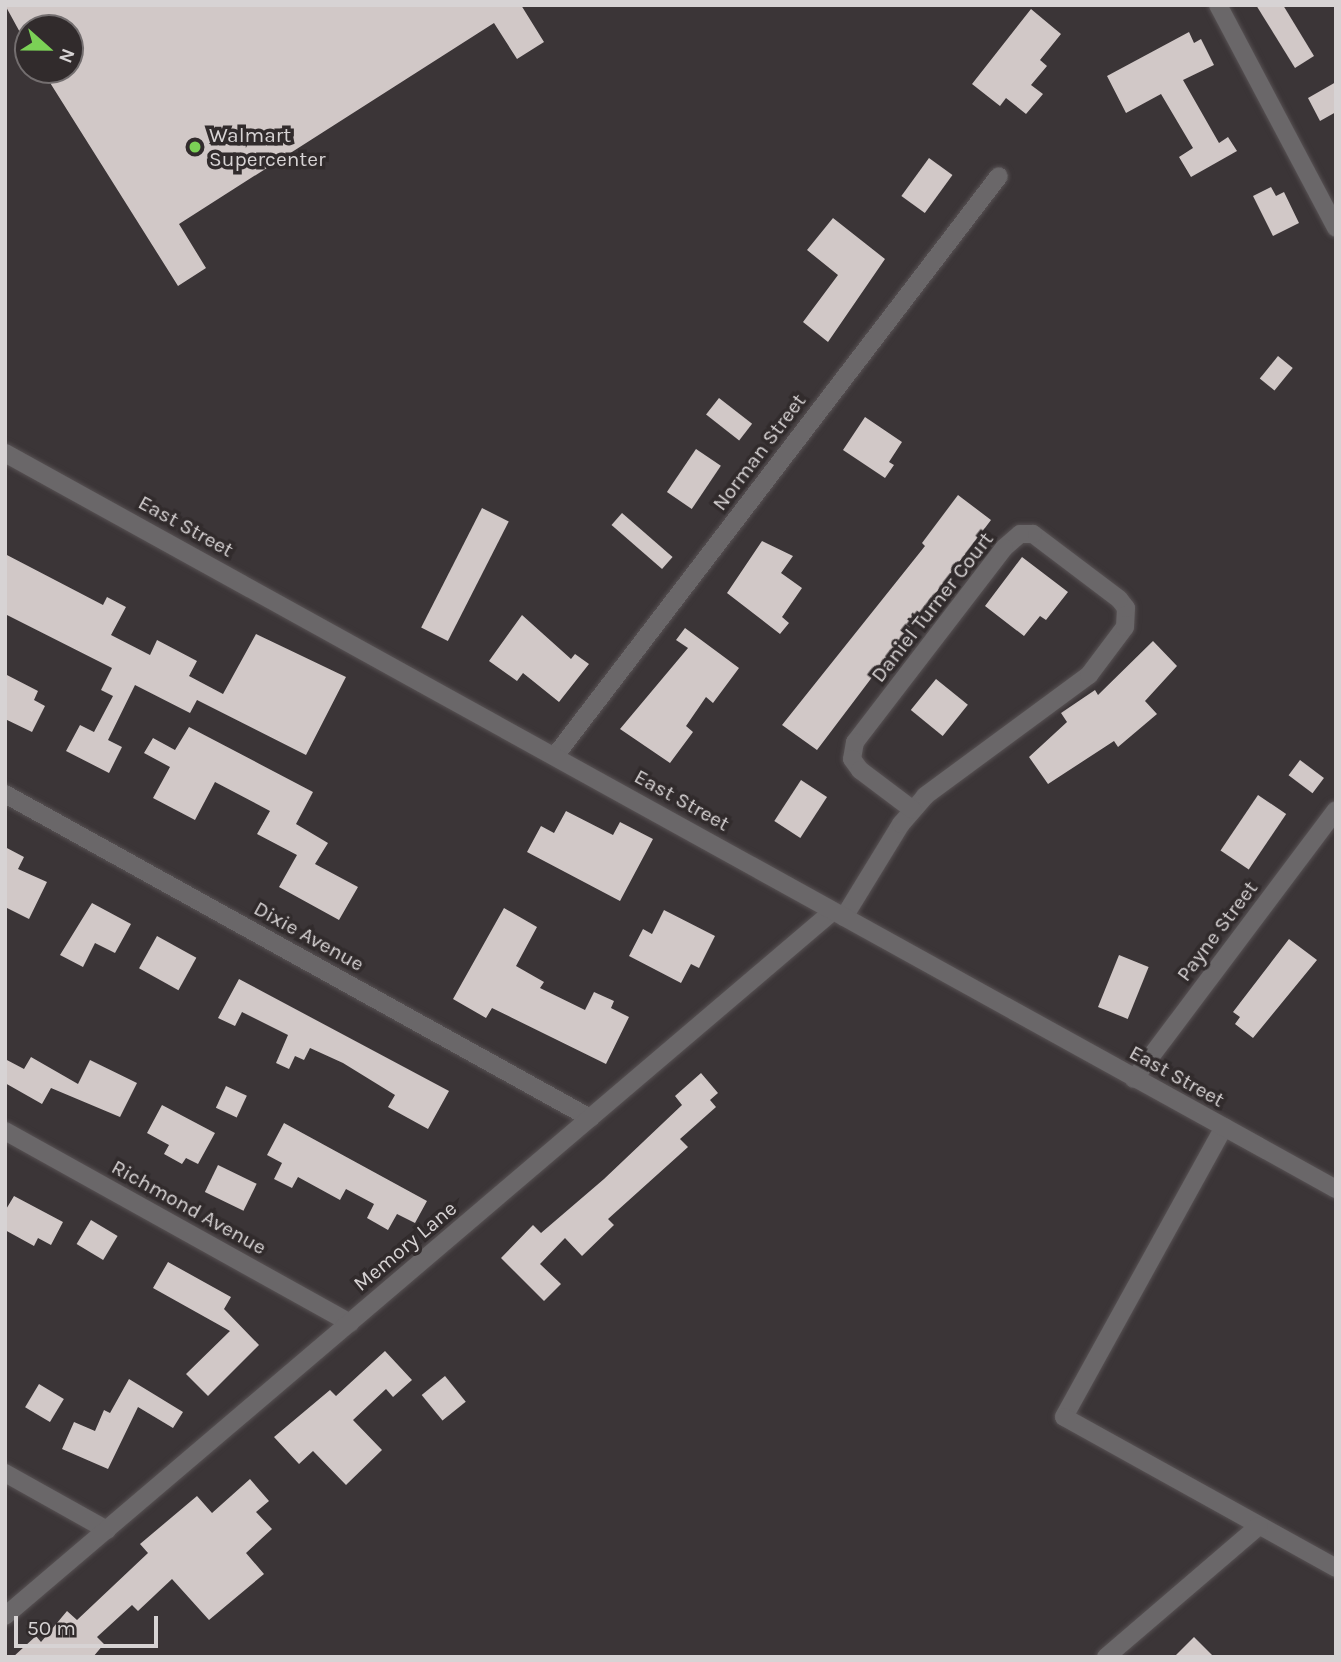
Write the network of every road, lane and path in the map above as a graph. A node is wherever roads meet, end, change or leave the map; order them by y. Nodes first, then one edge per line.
1 (1218, 5) edge
2 (999, 176) dead end
3 (1336, 228) edge
4 (5, 453) edge
5 (555, 756) junction
6 (5, 794) edge
7 (913, 810) junction
8 (1336, 810) edge
9 (839, 914) junction
10 (1134, 1079) junction
11 (590, 1118) junction
12 (1224, 1127) junction
13 (5, 1131) edge
14 (1336, 1189) edge
15 (350, 1323) junction
16 (5, 1473) edge
17 (1259, 1526) junction
18 (107, 1530) junction
19 (1336, 1568) edge
20 (5, 1616) edge
21 (1105, 1657) edge

1 - 3 street
2 - 5 street, Norman Street
4 - 5 street, East Street
5 - 9 street, East Street
6 - 11 street, Dixie Avenue
7 - 7 street, Daniel Turner Court
7 - 9 street, Daniel Turner Court
8 - 10 street, Payne Street
9 - 10 street, East Street
9 - 11 street, Memory Lane
10 - 12 street, East Street
11 - 15 street, Memory Lane
12 - 14 street, East Street
12 - 17 street
13 - 15 street, Richmond Avenue
15 - 18 street, Memory Lane
16 - 18 street
17 - 19 street
17 - 21 street
18 - 20 street, Memory Lane

